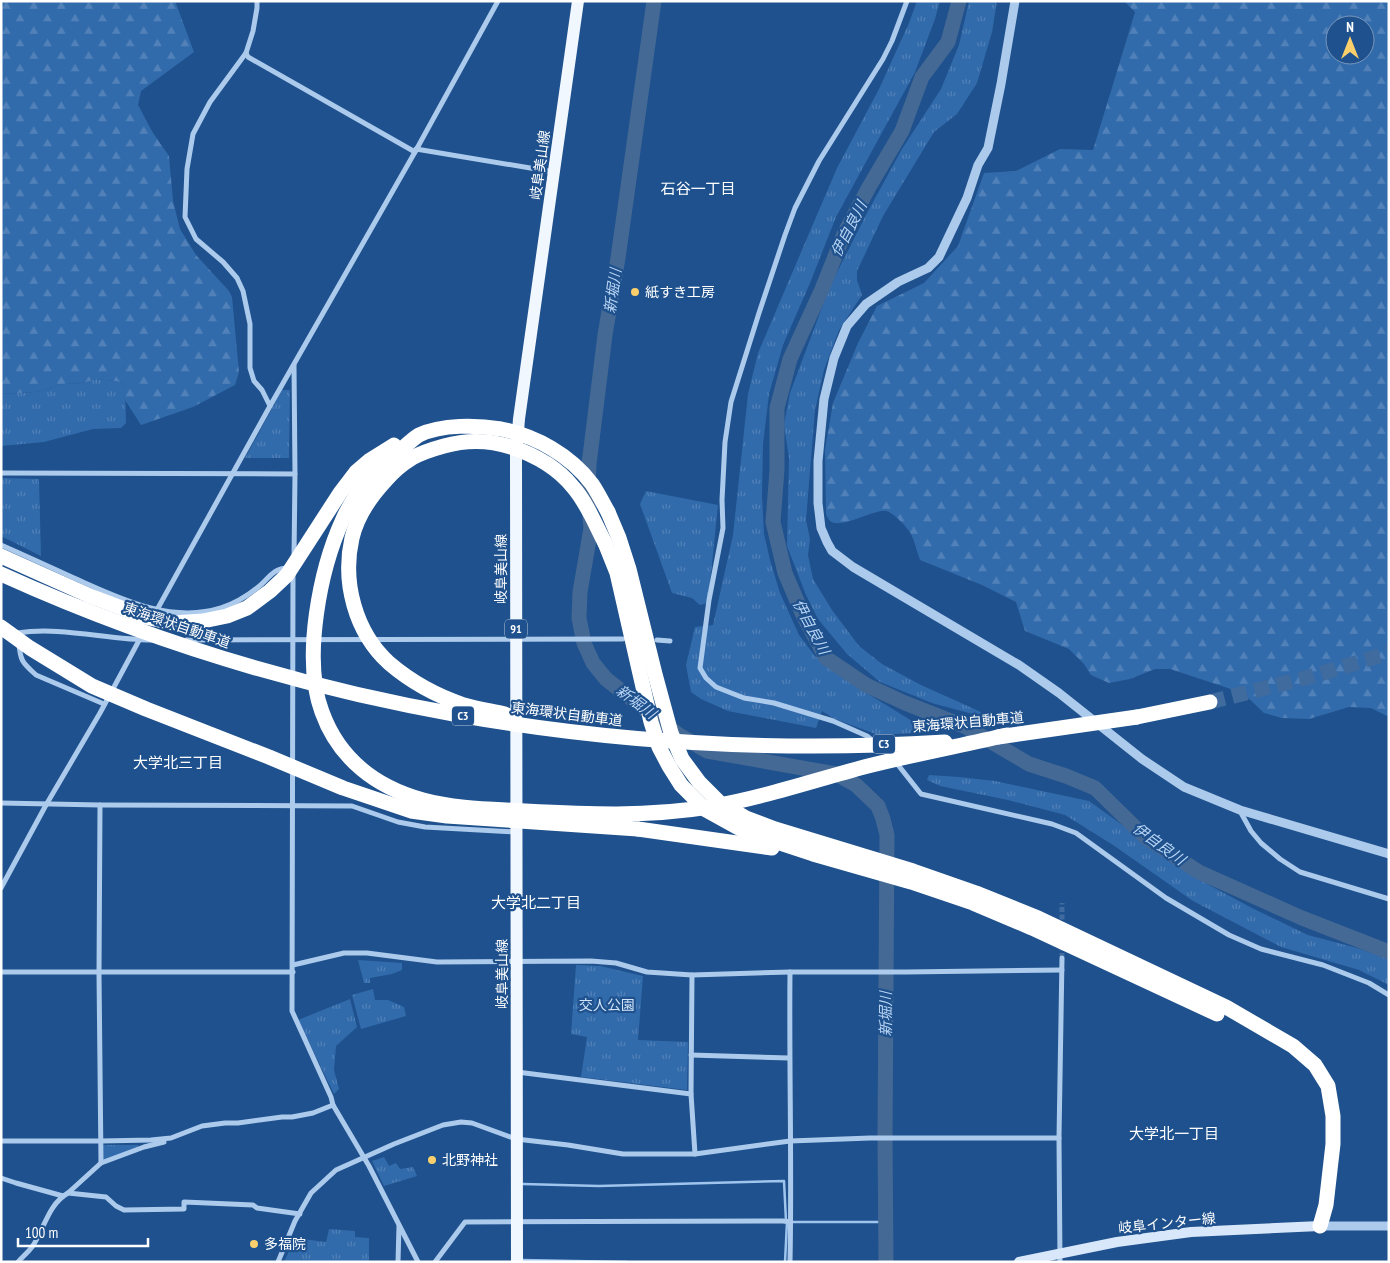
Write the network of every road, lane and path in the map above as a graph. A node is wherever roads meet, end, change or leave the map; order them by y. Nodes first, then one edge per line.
1 (257, 1) edge
2 (498, 1) edge
3 (578, 1) edge
4 (906, 1) edge
5 (1015, 1) edge
6 (246, 53) junction
7 (415, 150) junction
8 (554, 172) junction
9 (294, 365) junction
10 (270, 406) junction
11 (419, 436) junction
12 (1, 473) edge
13 (232, 474) junction
14 (295, 474) junction
15 (1, 545) edge
16 (1, 556) edge
17 (293, 568) junction
18 (1, 574) edge
19 (158, 610) junction
20 (1, 627) edge
21 (19, 633) junction
22 (1, 636) edge
23 (292, 639) junction
24 (624, 639) dead end
25 (139, 640) junction
26 (516, 640) junction
27 (656, 640) dead end
28 (670, 641) dead end
29 (1210, 702) tunnel mouth
30 (104, 704) junction
31 (1007, 736) junction
32 (653, 743) junction
33 (1, 803) edge
34 (46, 804) junction
35 (100, 805) junction
36 (293, 806) junction
37 (1240, 810) junction
38 (516, 832) junction
39 (813, 854) junction
40 (1389, 854) edge
41 (868, 863) junction
42 (1, 888) edge
43 (1389, 899) edge
44 (1062, 958) tunnel mouth
45 (517, 962) junction
46 (293, 965) junction
47 (1062, 970) junction
48 (1, 972) edge
49 (293, 972) junction
50 (790, 972) junction
51 (99, 973) junction
52 (692, 975) junction
53 (1389, 995) edge
54 (691, 1055) junction
55 (789, 1058) junction
56 (517, 1072) junction
57 (691, 1094) junction
58 (333, 1105) junction
59 (172, 1138) junction
60 (1059, 1138) junction
61 (516, 1139) junction
62 (1, 1141) edge
63 (101, 1141) junction
64 (790, 1141) junction
65 (695, 1154) junction
66 (364, 1157) junction
67 (101, 1163) junction
68 (1, 1178) edge
69 (68, 1193) junction
70 (63, 1196) junction
71 (300, 1214) junction
72 (517, 1222) junction
73 (791, 1222) junction
74 (399, 1225) junction
75 (1320, 1226) junction
76 (1389, 1226) edge
77 (1060, 1258) edge
78 (18, 1262) edge
79 (278, 1262) edge
80 (398, 1262) edge
81 (418, 1262) edge
82 (435, 1262) edge
83 (517, 1262) edge
84 (790, 1262) edge
85 (1019, 1262) edge

1 - 6 street
2 - 7 street
3 - 8 main road, 岐阜美山線 / 91
4 - 53 street
5 - 37 street
6 - 7 street
6 - 10 street
7 - 8 street
7 - 9 street
8 - 26 main road, 岐阜美山線 / 91
9 - 10 street
9 - 14 street
10 - 13 street
11 - 16 highway, bridge
11 - 31 highway, bridge
11 - 41 highway, bridge
12 - 13 street
13 - 14 street
13 - 19 street
14 - 17 street
15 - 19 street
17 - 19 street
17 - 23 street
18 - 32 highway, 東海環状自動車道 / C3, bridge
19 - 25 street
20 - 39 highway, bridge
21 - 22 street
21 - 25 street
21 - 30 street
23 - 25 street
23 - 26 street
23 - 36 street
24 - 26 street
25 - 30 street
26 - 38 main road, 岐阜美山線 / 91
27 - 28 street
29 - 31 highway, 東海環状自動車道 / C3, bridge
30 - 34 street
31 - 32 highway, 東海環状自動車道 / C3, bridge
32 - 32 highway, bridge
32 - 39 highway
33 - 34 street
34 - 35 street
34 - 42 street
35 - 36 street
35 - 51 street
36 - 38 street
36 - 46 street
37 - 40 street
37 - 43 street
38 - 45 main road, 岐阜美山線 / 91
39 - 41 highway
41 - 75 highway
44 - 47 street
45 - 46 street
45 - 52 street
45 - 56 main road, 岐阜美山線 / 91
46 - 49 street
47 - 50 street
47 - 60 street
48 - 51 street
49 - 51 street
49 - 58 street
50 - 52 street
50 - 55 street
51 - 63 street
52 - 54 street
54 - 55 street
54 - 57 street
55 - 64 street
56 - 57 street
56 - 61 main road, 岐阜美山線 / 91
57 - 65 street
58 - 59 street
58 - 66 street
59 - 63 street
59 - 67 street
60 - 64 street
60 - 77 street
61 - 65 street
61 - 66 street
61 - 72 main road, 岐阜美山線 / 91
62 - 63 street
63 - 67 street
64 - 65 street
64 - 73 street
66 - 71 street
66 - 74 street
67 - 69 street
68 - 70 street
69 - 70 street
69 - 71 street
70 - 78 street
71 - 79 street
72 - 73 street
72 - 82 street
72 - 83 main road, 岐阜美山線 / 91
73 - 84 street
74 - 80 street
74 - 81 street
75 - 76 street
75 - 77 main road, 岐阜インター線
77 - 85 main road, 岐阜インター線

